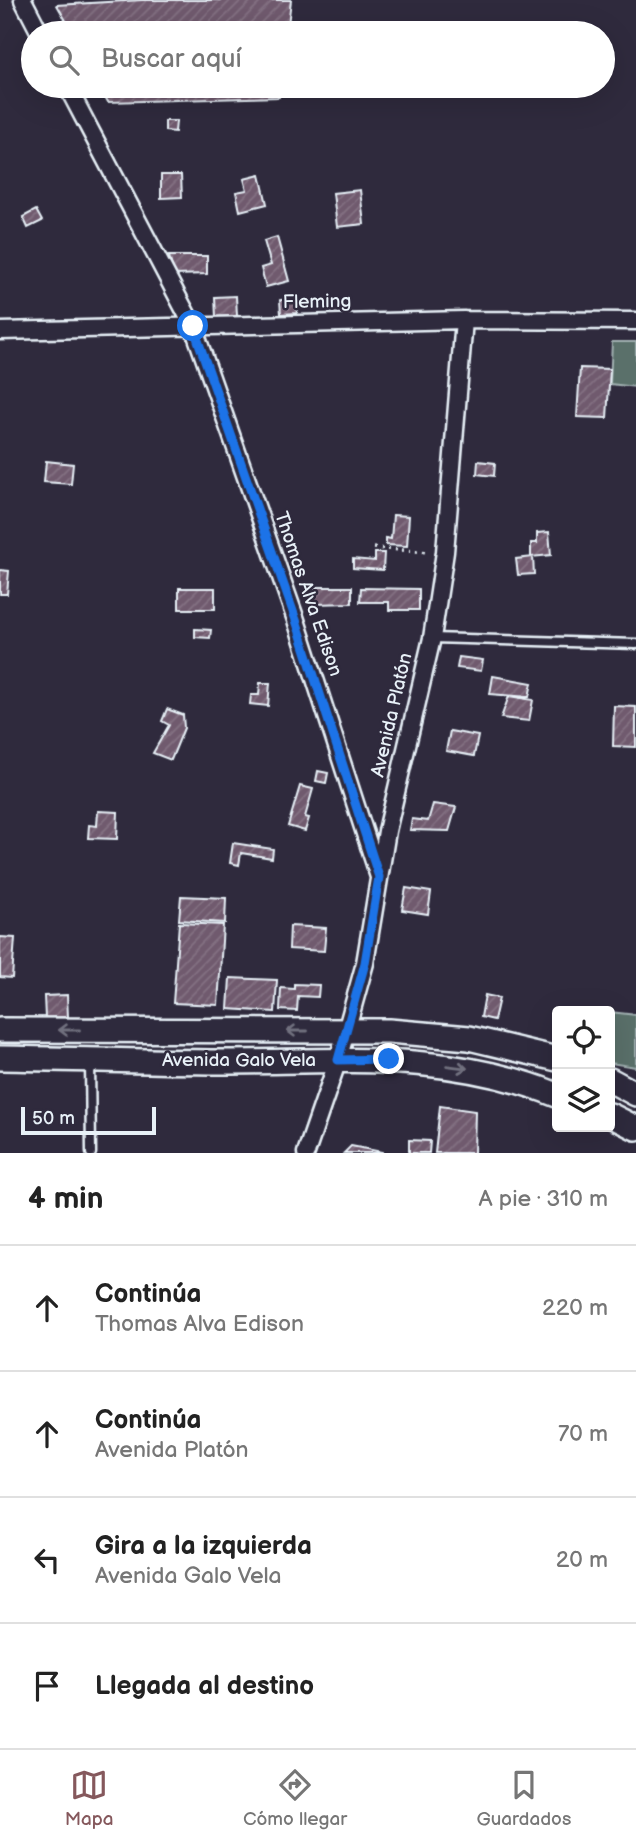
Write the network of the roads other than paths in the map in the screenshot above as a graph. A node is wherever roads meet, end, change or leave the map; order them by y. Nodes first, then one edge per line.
1 (23, 0) edge
2 (34, 21) edge
3 (73, 98) edge
4 (464, 320) junction
5 (636, 321) edge
6 (193, 326) junction
7 (0, 331) edge
8 (432, 638) junction
9 (636, 644) edge
10 (379, 877) junction
11 (0, 1030) edge
12 (347, 1032) junction
13 (0, 1058) edge
14 (552, 1058) edge
15 (90, 1059) junction
16 (338, 1060) junction
17 (615, 1083) edge
18 (552, 1094) edge
19 (636, 1094) edge
20 (615, 1118) edge
21 (636, 1128) edge
22 (91, 1153) edge
23 (306, 1153) edge

1 - 2 street
3 - 6 street, Thomas Alva Edison
4 - 5 street, Fleming
4 - 6 street, Fleming
4 - 8 street, Avenida Platón
6 - 7 street, Fleming
6 - 10 street, Thomas Alva Edison
8 - 9 lane
8 - 10 street, Avenida Platón
10 - 12 street, Avenida Platón
12 -> 11 main road, Avenida Galo Vela
12 - 14 main road, Avenida Galo Vela
12 - 16 street, Avenida Platón
13 - 15 main road, Avenida Galo Vela
15 - 16 main road, Avenida Galo Vela
15 - 22 lane
16 -> 18 main road, Avenida Galo Vela
16 - 23 street, Avenida Platón
17 - 19 main road
20 - 21 main road

